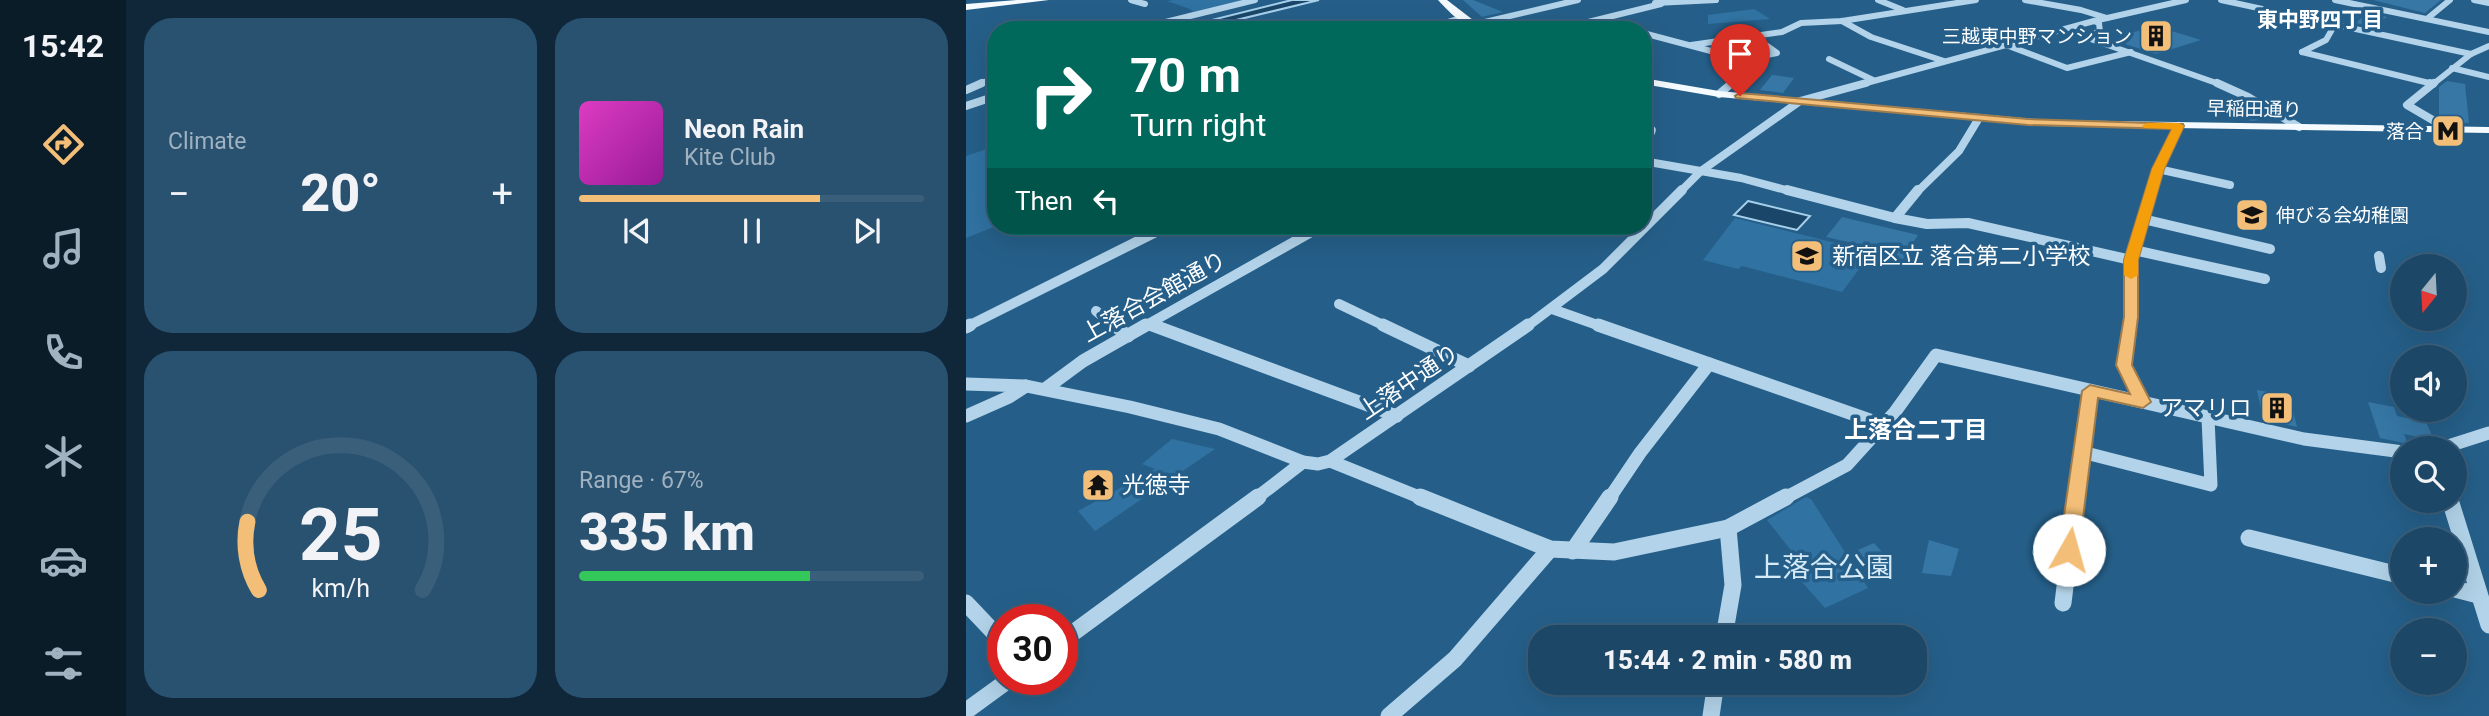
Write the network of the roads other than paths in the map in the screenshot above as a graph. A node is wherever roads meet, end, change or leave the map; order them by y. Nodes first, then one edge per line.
1 (1045, 0) edge
2 (1132, 0) edge
3 (1255, 0) edge
4 (1442, 0) edge
5 (1578, 0) edge
6 (1645, 0) edge
7 (1716, 0) edge
8 (1878, 0) edge
9 (1930, 0) edge
10 (1976, 0) edge
11 (2025, 0) edge
12 (2186, 0) edge
13 (2221, 0) edge
14 (2267, 0) edge
15 (2335, 0) edge
16 (2450, 0) edge
17 (2474, 0) edge
18 (2489, 3) edge
19 (1145, 4) dead end
20 (1661, 5) junction
21 (1943, 5) junction
22 (2244, 6) junction
23 (966, 7) edge
24 (1906, 11) junction
25 (1462, 18) junction
26 (2107, 18) junction
27 (2428, 18) junction
28 (1170, 21) edge
29 (1452, 21) edge
30 (1466, 21) edge
31 (1489, 21) edge
32 (1594, 21) edge
33 (1842, 21) junction
34 (2094, 21) junction
35 (2334, 26) junction
36 (2489, 32) edge
37 (1652, 35) edge
38 (1752, 35) junction
39 (1691, 45) junction
40 (2006, 45) junction
41 (2489, 46) edge
42 (2132, 52) junction
43 (2471, 54) junction
44 (1745, 59) junction
45 (1829, 59) dead end
46 (1944, 61) junction
47 (2452, 68) junction
48 (2489, 77) edge
49 (987, 80) edge
50 (1873, 80) junction
51 (1652, 83) edge
52 (2433, 84) junction
53 (975, 85) junction
54 (987, 88) edge
55 (966, 90) edge
56 (1719, 94) junction
57 (987, 99) edge
58 (1800, 101) junction
59 (966, 106) edge
60 (1979, 118) junction
61 (2179, 126) junction
62 (2299, 127) junction
63 (2448, 129) junction
64 (2489, 130) edge
65 (1652, 163) edge
66 (2158, 169) junction
67 (1701, 171) junction
68 (2230, 185) dead end
69 (1895, 218) junction
70 (2143, 219) junction
71 (1652, 220) edge
72 (1150, 235) edge
73 (1306, 235) edge
74 (1637, 235) edge
75 (2270, 248) dead end
76 (2132, 255) junction
77 (2265, 279) dead end
78 (1339, 304) dead end
79 (1552, 309) junction
80 (1097, 311) dead end
81 (1151, 325) junction
82 (966, 327) edge
83 (1128, 336) junction
84 (1709, 364) junction
85 (1469, 366) junction
86 (966, 384) edge
87 (1026, 386) junction
88 (1045, 389) junction
89 (2090, 391) junction
90 (2143, 402) junction
91 (966, 416) edge
92 (1396, 416) junction
93 (2208, 418) junction
94 (1884, 425) junction
95 (2489, 432) edge
96 (2467, 439) edge
97 (2390, 450) edge
98 (2082, 452) junction
99 (1330, 461) junction
100 (1303, 462) junction
101 (2454, 513) edge
102 (1728, 528) junction
103 (2249, 538) dead end
104 (1550, 549) junction
105 (1573, 551) junction
106 (2390, 573) edge
107 (2467, 592) edge
108 (2478, 595) junction
109 (966, 603) edge
110 (2063, 603) dead end
111 (987, 625) edge
112 (1726, 625) edge
113 (2489, 625) edge
114 (1078, 629) edge
115 (988, 695) edge
116 (1714, 695) edge
117 (966, 711) edge
118 (1389, 716) edge
119 (1711, 716) edge

1 - 23 main road
2 - 19 street
3 - 28 street
4 - 25 main road
5 - 31 street
6 - 20 street
7 - 20 street
8 - 24 street
9 - 21 street
10 - 21 street
11 - 26 street
12 - 26 street, 上落中通り
13 - 22 street
14 - 22 street
15 - 27 street
16 - 27 street
17 - 18 street
20 - 32 street
21 - 24 street
22 - 35 street
24 - 33 street
25 - 29 street
25 - 30 main road
26 - 34 street, 上落中通り
27 - 36 street
33 - 38 street
33 - 46 street
34 - 40 street, 上落中通り
34 - 42 street
35 - 43 street
35 - 52 street
37 - 39 street
38 - 39 street
38 - 44 street
39 - 44 street
40 - 42 street
40 - 46 street, 上落中通り
41 - 43 street
42 - 62 street
43 - 47 street
44 - 56 street
45 - 50 street
46 - 50 street, 上落中通り
47 - 48 street
47 - 52 street
49 - 53 street
50 - 58 street, 上落中通り
51 - 56 main road, 早稲田通り
52 - 63 street
53 - 54 street
53 - 55 street
56 - 58 main road, 早稲田通り
57 - 59 street
58 - 60 main road, 早稲田通り
58 - 67 street, 上落中通り
60 - 61 main road, 早稲田通り
60 - 69 street
61 - 62 main road, 早稲田通り
61 - 66 street
62 - 63 main road, 早稲田通り
63 - 64 main road, 早稲田通り
65 - 67 street
66 - 68 street
66 - 70 street
67 - 69 street
67 - 71 street, 上落中通り
69 - 76 street
70 - 75 street
70 - 76 street
72 - 82 street
73 - 81 street, 上落合会館通り
74 - 79 street, 上落中通り
76 - 77 street
76 - 90 street
78 - 85 street
79 - 84 street
79 - 85 street, 上落中通り
80 - 83 street
81 - 83 street, 上落合会館通り
81 - 92 street
83 - 88 street, 上落合会館通り
84 - 94 street
84 - 105 street
85 - 92 street, 上落中通り
86 - 87 street
87 - 88 street
87 - 91 street
88 - 100 street
89 - 90 street
89 - 94 street
89 - 98 street
90 - 93 street
92 - 99 street, 上落中通り
93 - 97 street
93 - 98 street
94 - 102 street
95 - 96 street
98 - 110 street
99 - 100 street
99 - 104 street
100 - 114 street
101 - 108 street
102 - 105 street
102 - 112 street
103 - 106 street
104 - 105 street
104 - 118 street
107 - 108 street
108 - 113 street
109 - 111 street
115 - 117 street
116 - 119 street

